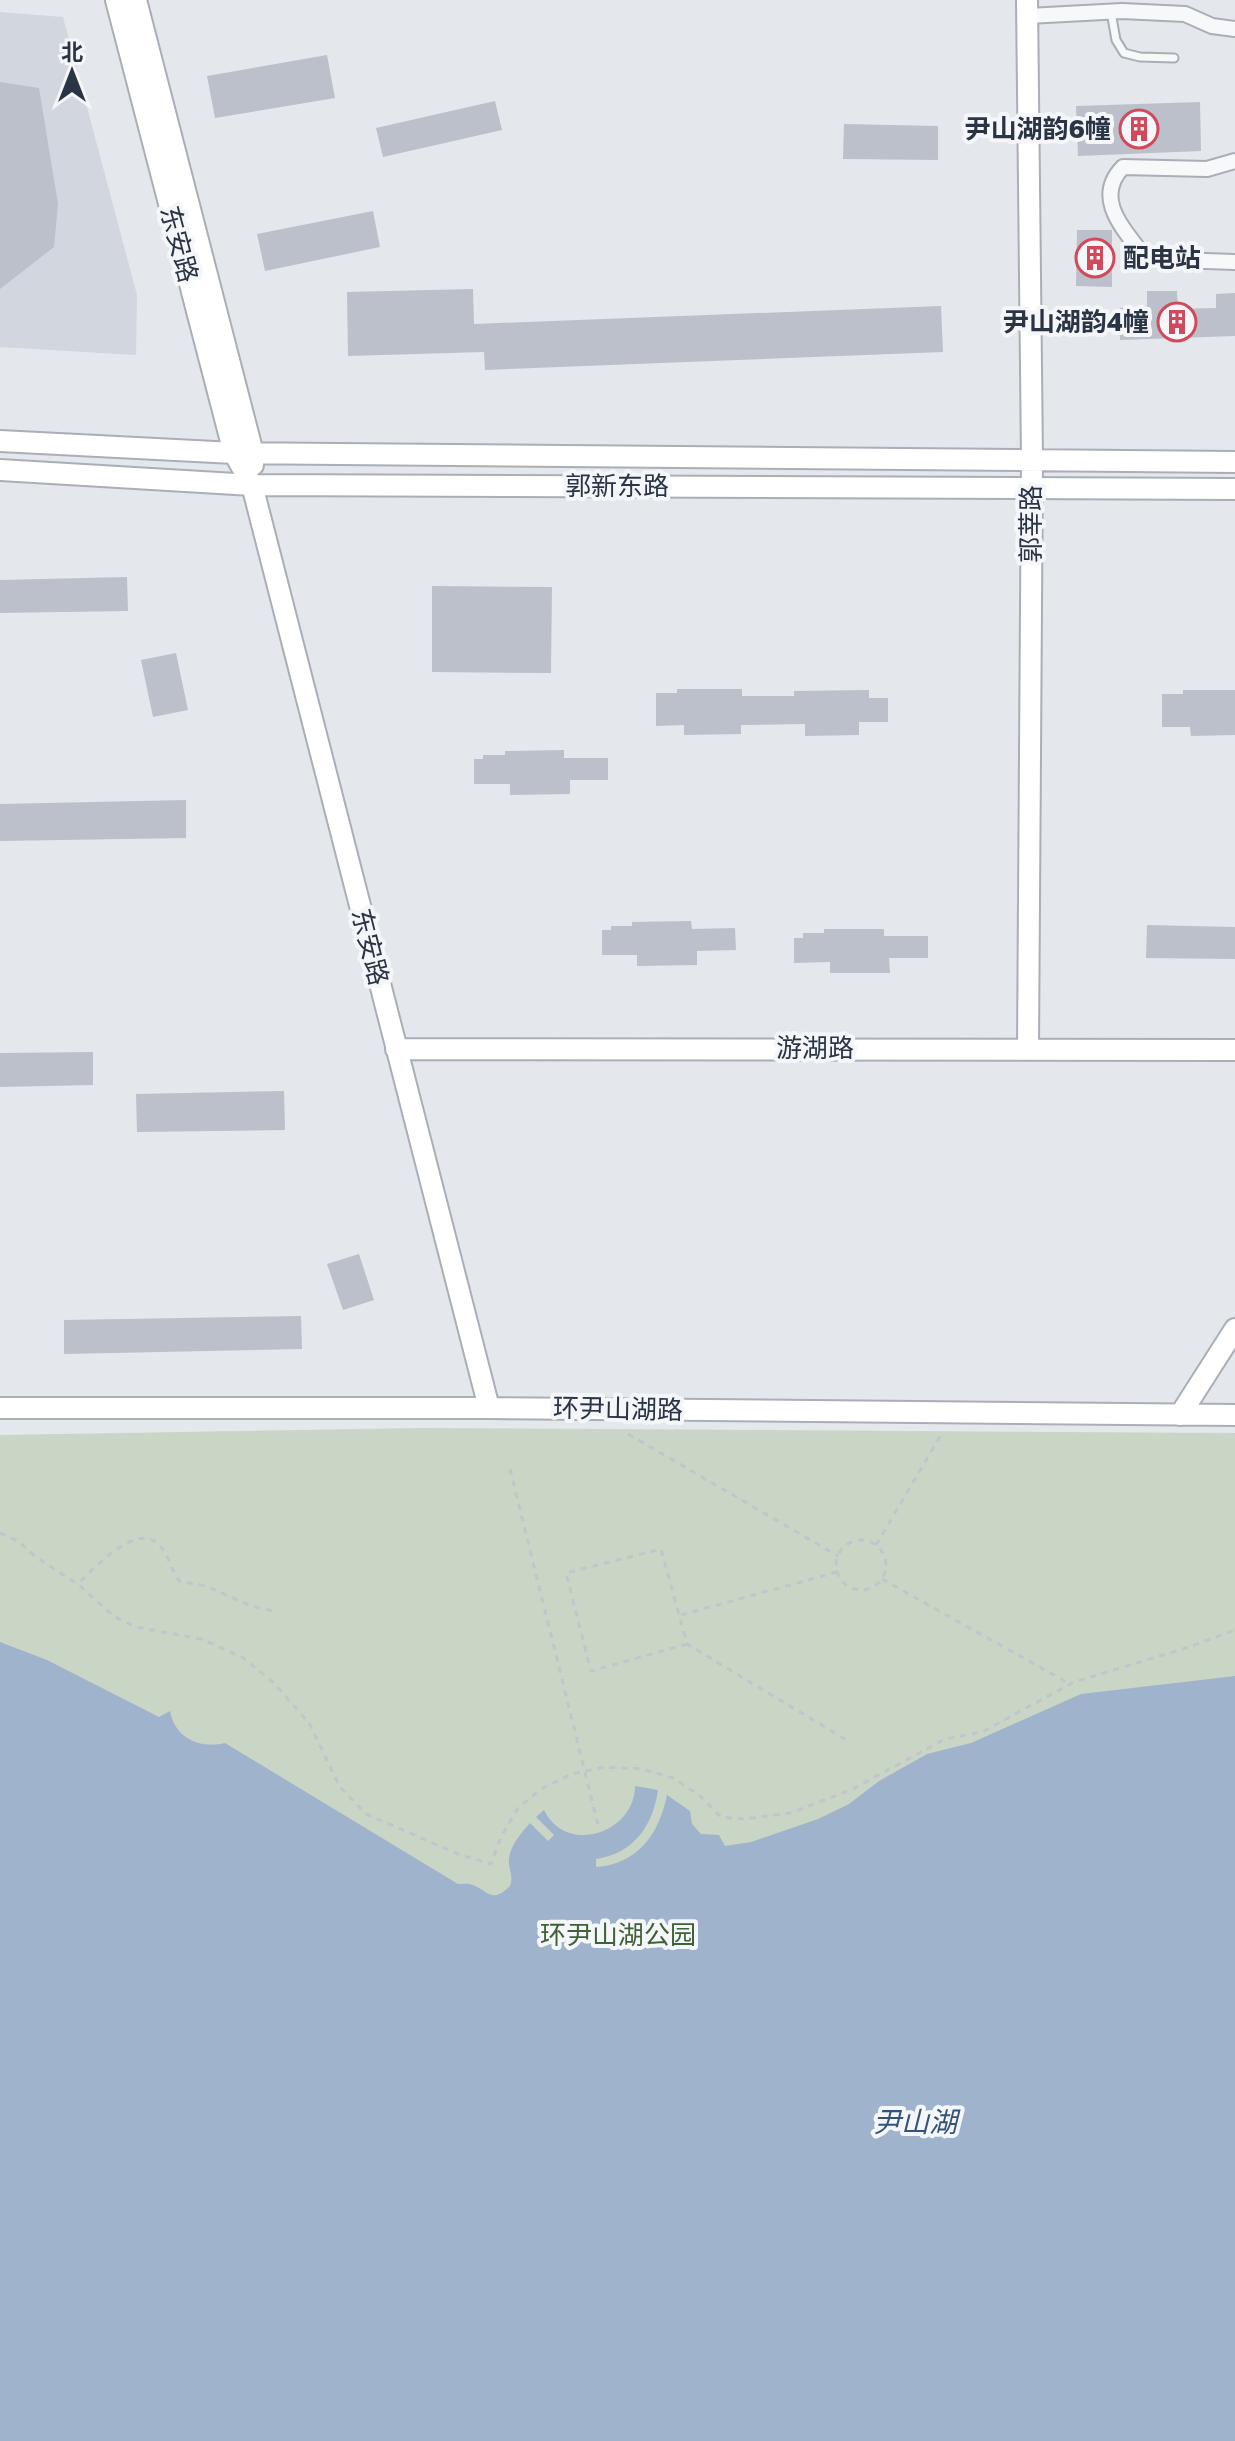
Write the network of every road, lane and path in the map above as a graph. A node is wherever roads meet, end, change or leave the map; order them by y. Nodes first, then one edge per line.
1 (116, 0) edge
2 (136, 0) edge
3 (1028, 8) edge
4 (1111, 12) junction
5 (1235, 29) edge
6 (1174, 58) dead end
7 (1235, 161) edge
8 (1235, 262) edge
9 (0, 441) edge
10 (244, 453) junction
11 (1032, 460) junction
12 (1235, 462) edge
13 (0, 470) edge
14 (252, 485) junction
15 (1032, 487) junction
16 (1235, 489) edge
17 (1028, 1048) junction
18 (396, 1049) junction
19 (1235, 1050) edge
20 (1235, 1329) edge
21 (0, 1408) edge
22 (489, 1408) junction
23 (1180, 1415) junction
24 (1235, 1415) edge
25 (628, 1434) dead end
26 (941, 1435) dead end
27 (510, 1469) dead end
28 (0, 1533) edge
29 (876, 1545) junction
30 (838, 1556) junction
31 (837, 1572) junction
32 (882, 1579) junction
33 (81, 1581) dead end
34 (273, 1611) dead end
35 (681, 1615) junction
36 (1235, 1630) edge
37 (687, 1644) junction
38 (1070, 1684) junction
39 (848, 1741) dead end
40 (584, 1771) junction
41 (598, 1825) dead end

1 - 10 street, 东安路
2 - 10 street, 东安路
3 - 4 street
3 - 11 street, 郭莘路
4 - 5 street
4 - 6 lane
7 - 8 street
9 - 10 street, 郭新东路
10 - 11 street, 郭新东路
10 - 14 street, 东安路
11 - 12 street, 郭新东路
11 - 15 street, 郭莘路
13 - 14 street, 郭新东路
14 - 15 street, 郭新东路
14 - 18 street, 东安路
15 - 16 street, 郭新东路
15 - 17 street, 郭莘路
17 - 18 street, 游湖路
17 - 19 street, 游湖路
18 - 22 street, 东安路
20 - 23 street
21 - 22 street, 环尹山湖路
22 - 23 street, 环尹山湖路
23 - 24 street, 环尹山湖路
25 - 30 path
26 - 29 path
27 - 40 path
28 - 40 path
29 - 30 path
29 - 32 path
30 - 31 path
31 - 32 path
31 - 35 path
32 - 38 path
33 - 34 path
35 - 37 path
35 - 37 path
36 - 38 path
37 - 39 path
38 - 40 path
40 - 41 path

